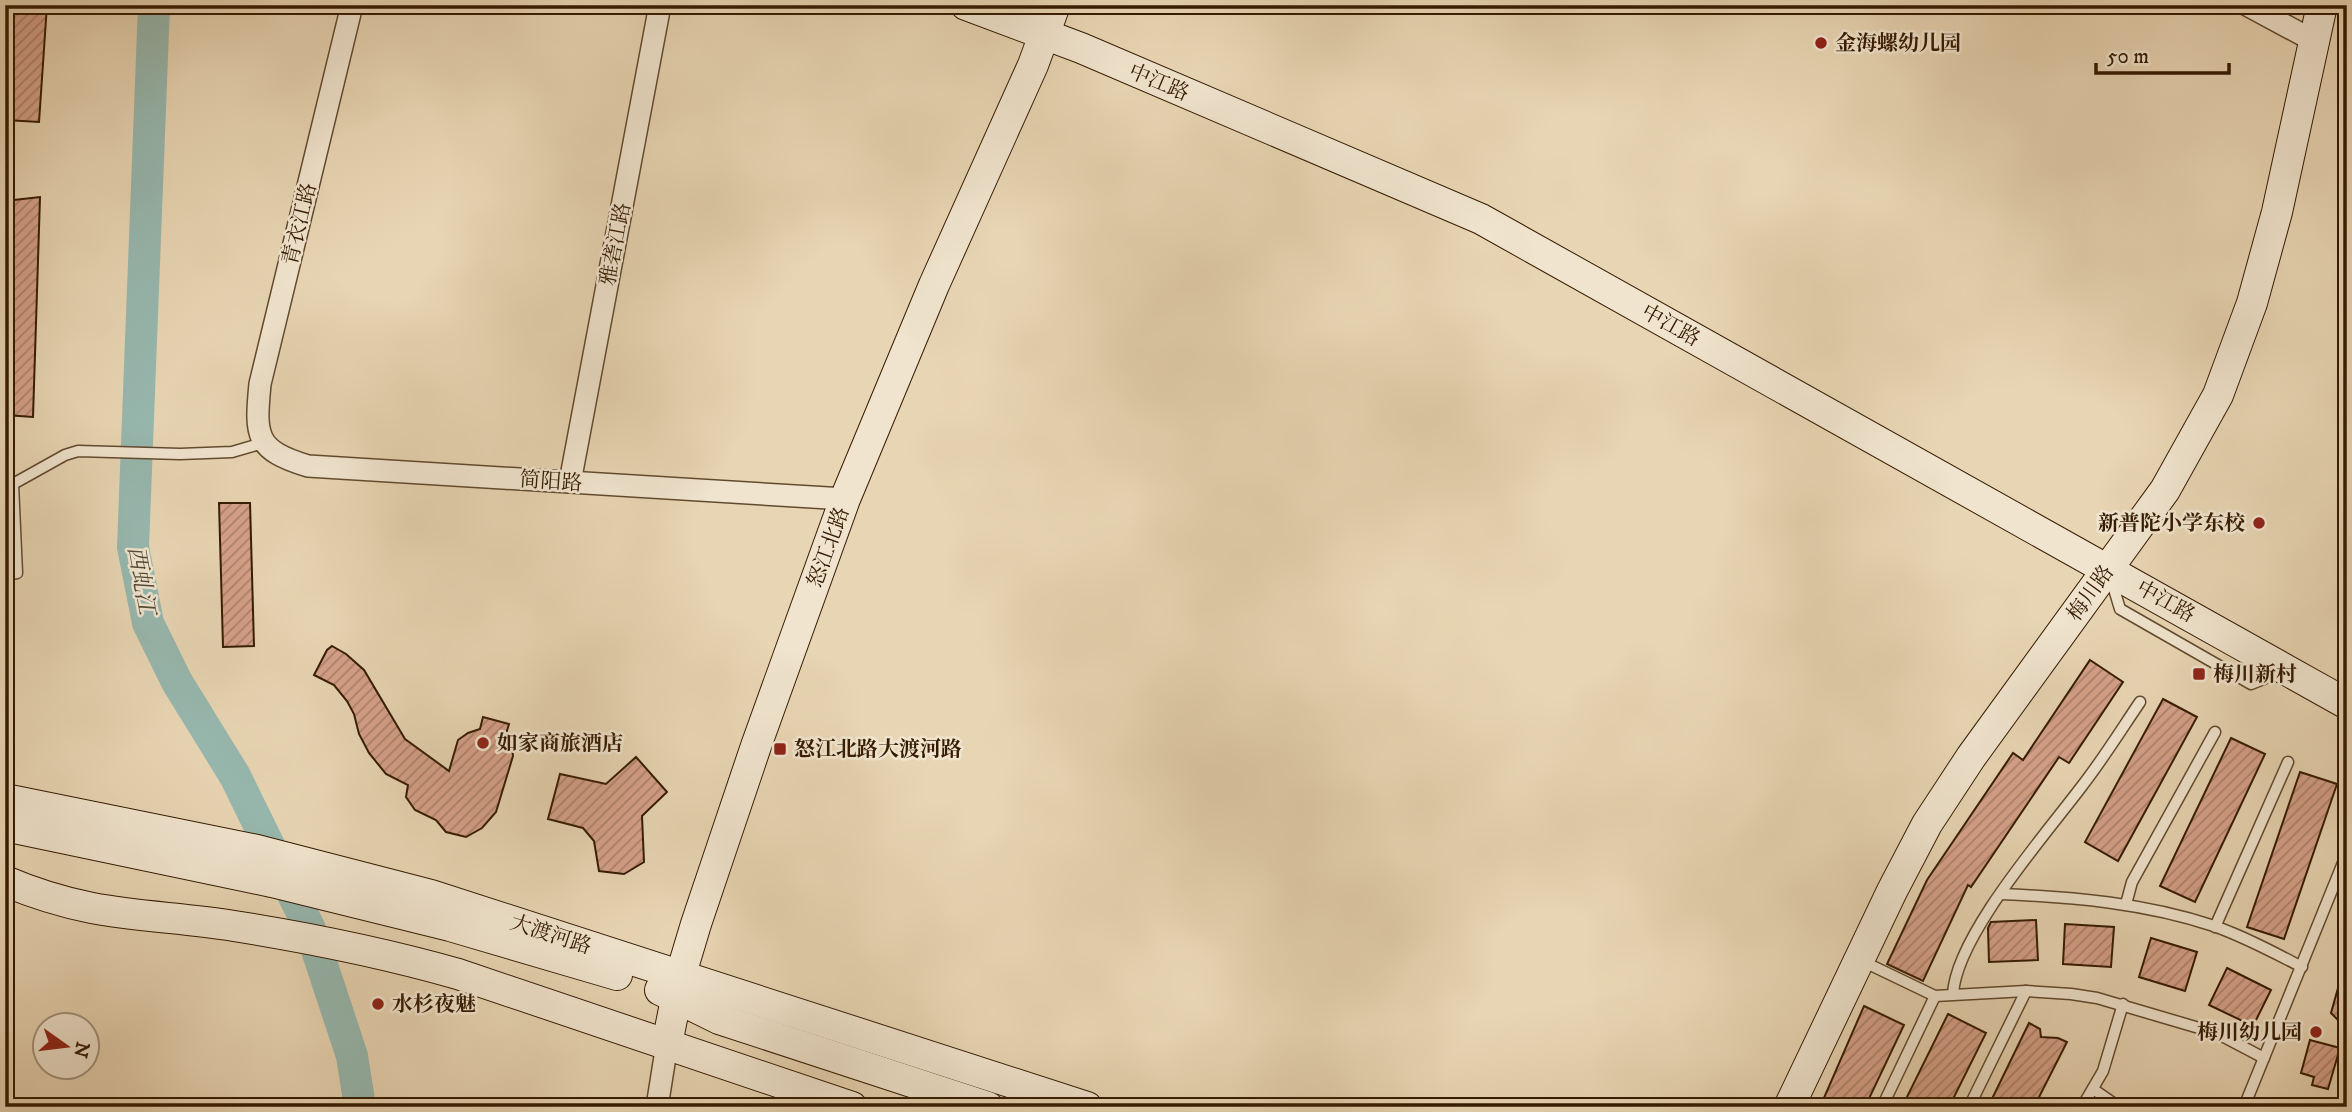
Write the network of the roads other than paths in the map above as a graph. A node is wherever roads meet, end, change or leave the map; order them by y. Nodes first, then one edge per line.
1 (352, 5) edge
2 (660, 5) edge
3 (966, 5) edge
4 (1055, 5) edge
5 (2247, 5) edge
6 (2322, 5) edge
7 (1045, 34) junction
8 (2314, 41) junction
9 (263, 443) junction
10 (570, 482) junction
11 (845, 499) junction
12 (2108, 569) junction
13 (5, 575) edge
14 (2140, 702) dead end
15 (2347, 704) edge
16 (2215, 732) dead end
17 (2288, 762) dead end
18 (5, 799) edge
19 (5, 826) edge
20 (2347, 853) edge
21 (5, 881) edge
22 (2001, 894) junction
23 (2126, 904) junction
24 (2215, 927) junction
25 (1859, 960) junction
26 (2302, 967) junction
27 (679, 986) junction
28 (2026, 990) junction
29 (1953, 994) junction
30 (1935, 996) junction
31 (2123, 1004) junction
32 (667, 1044) junction
33 (2264, 1058) junction
34 (926, 1088) junction
35 (2094, 1089) junction
36 (821, 1096) junction
37 (657, 1107) edge
38 (852, 1107) edge
39 (988, 1107) edge
40 (1087, 1107) edge
41 (1788, 1107) edge
42 (1882, 1107) edge
43 (1969, 1107) edge
44 (2082, 1107) edge
45 (2119, 1107) edge
46 (2244, 1107) edge

1 - 9 street, 青衣江路
2 - 10 street, 雅砻江路
3 - 7 street, 中江路
4 - 7 street, 怒江北路
5 - 8 street
6 - 8 street, 梅川路
7 - 11 street, 怒江北路
7 - 12 street, 中江路
8 - 12 street, 梅川路
9 - 10 street, 简阳路
9 - 13 lane
10 - 11 street, 简阳路
11 - 27 street, 怒江北路
12 - 15 street, 中江路
12 - 25 street, 梅川路
14 - 22 lane
16 - 23 lane
17 - 24 lane
18 - 27 street, 大渡河路
19 - 27 street, 大渡河路
20 - 26 lane
21 - 32 street
22 - 23 lane
22 - 29 lane
23 - 24 lane
24 - 26 lane
25 - 30 lane
25 - 41 street, 梅川路
26 - 33 lane
27 - 32 street, 怒江北路
27 - 34 street, 大渡河路
27 - 40 street, 大渡河路
28 - 29 lane
28 - 31 lane
28 - 43 lane
29 - 30 lane
30 - 42 lane
31 - 33 lane
31 - 35 lane
32 - 36 street
32 - 37 street, 怒江北路
33 - 46 lane
34 - 36 street
34 - 39 street, 大渡河路
35 - 44 lane
35 - 45 lane
36 - 38 street

